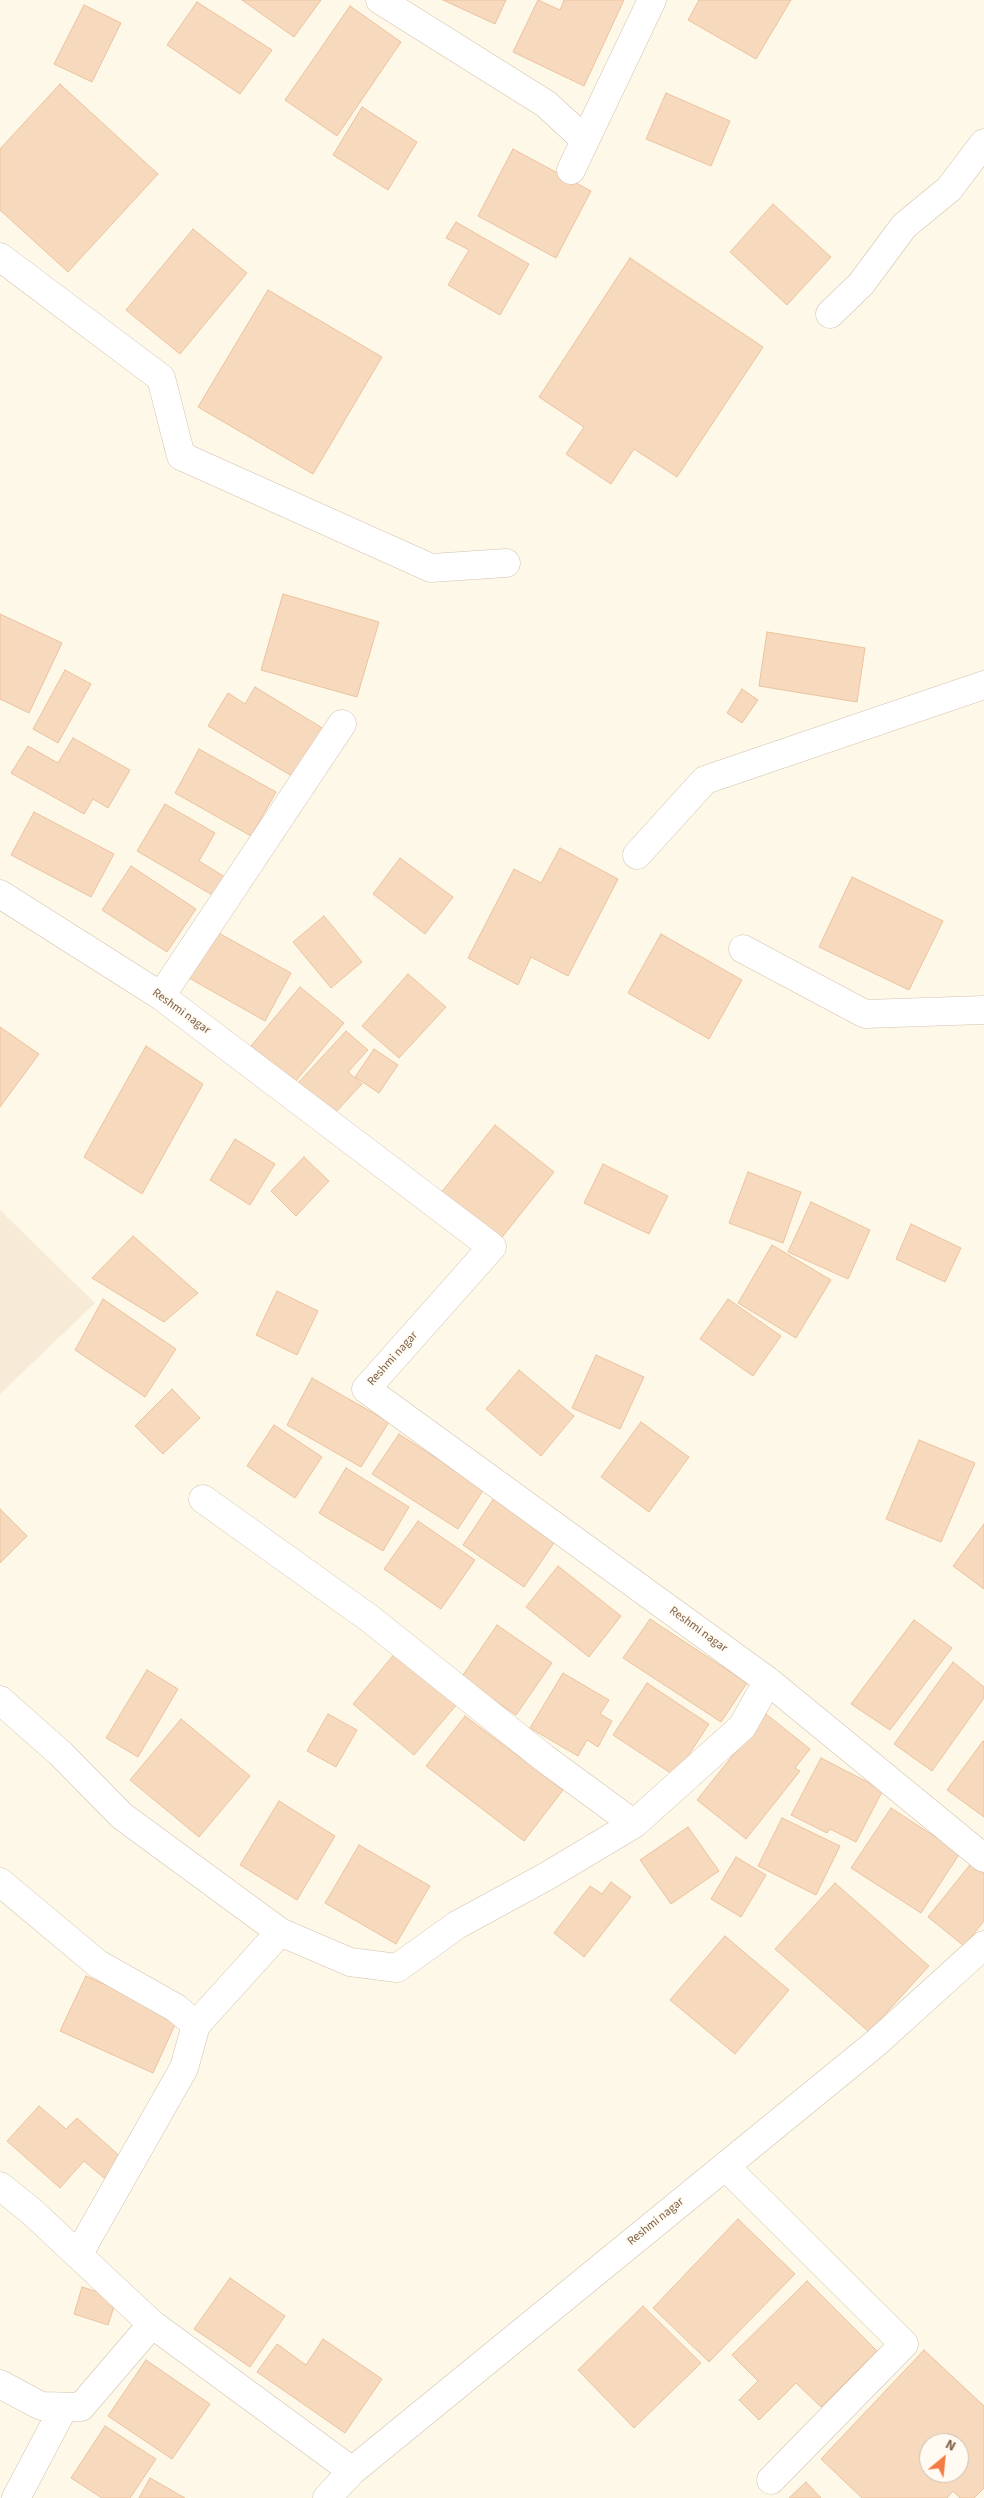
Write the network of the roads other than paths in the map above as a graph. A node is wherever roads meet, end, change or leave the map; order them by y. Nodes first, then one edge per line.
1 (380, 0) edge
2 (652, 0) edge
3 (585, 140) junction
4 (984, 143) edge
5 (571, 170) dead end
6 (0, 257) edge
7 (830, 314) dead end
8 (506, 562) dead end
9 (984, 685) edge
10 (342, 724) dead end
11 (637, 855) dead end
12 (0, 894) edge
13 (743, 949) dead end
14 (161, 996) junction
15 (984, 1010) edge
16 (203, 1499) dead end
17 (768, 1681) junction
18 (0, 1700) edge
19 (634, 1824) junction
20 (984, 1858) edge
21 (0, 1882) edge
22 (280, 1932) junction
23 (984, 1945) edge
24 (196, 2025) junction
25 (725, 2166) junction
26 (0, 2186) edge
27 (78, 2255) junction
28 (152, 2324) junction
29 (0, 2384) edge
30 (64, 2407) junction
31 (352, 2471) junction
32 (771, 2480) dead end
33 (16, 2498) edge
34 (327, 2498) edge

1 - 3 street
2 - 3 street
3 - 5 street
4 - 7 street
6 - 8 street
9 - 11 street
10 - 14 street
12 - 14 street, Reshmi nagar
13 - 15 street
14 - 17 street, Reshmi nagar
16 - 19 street
17 - 19 street
17 - 20 street, Reshmi nagar
18 - 22 street
19 - 22 street
21 - 24 street
22 - 24 street
23 - 25 street, Reshmi nagar
24 - 27 street
25 - 31 street, Reshmi nagar
25 - 32 street
26 - 27 street
27 - 28 street
28 - 30 street
28 - 31 street
29 - 30 street
30 - 33 street
31 - 34 street, Reshmi nagar

